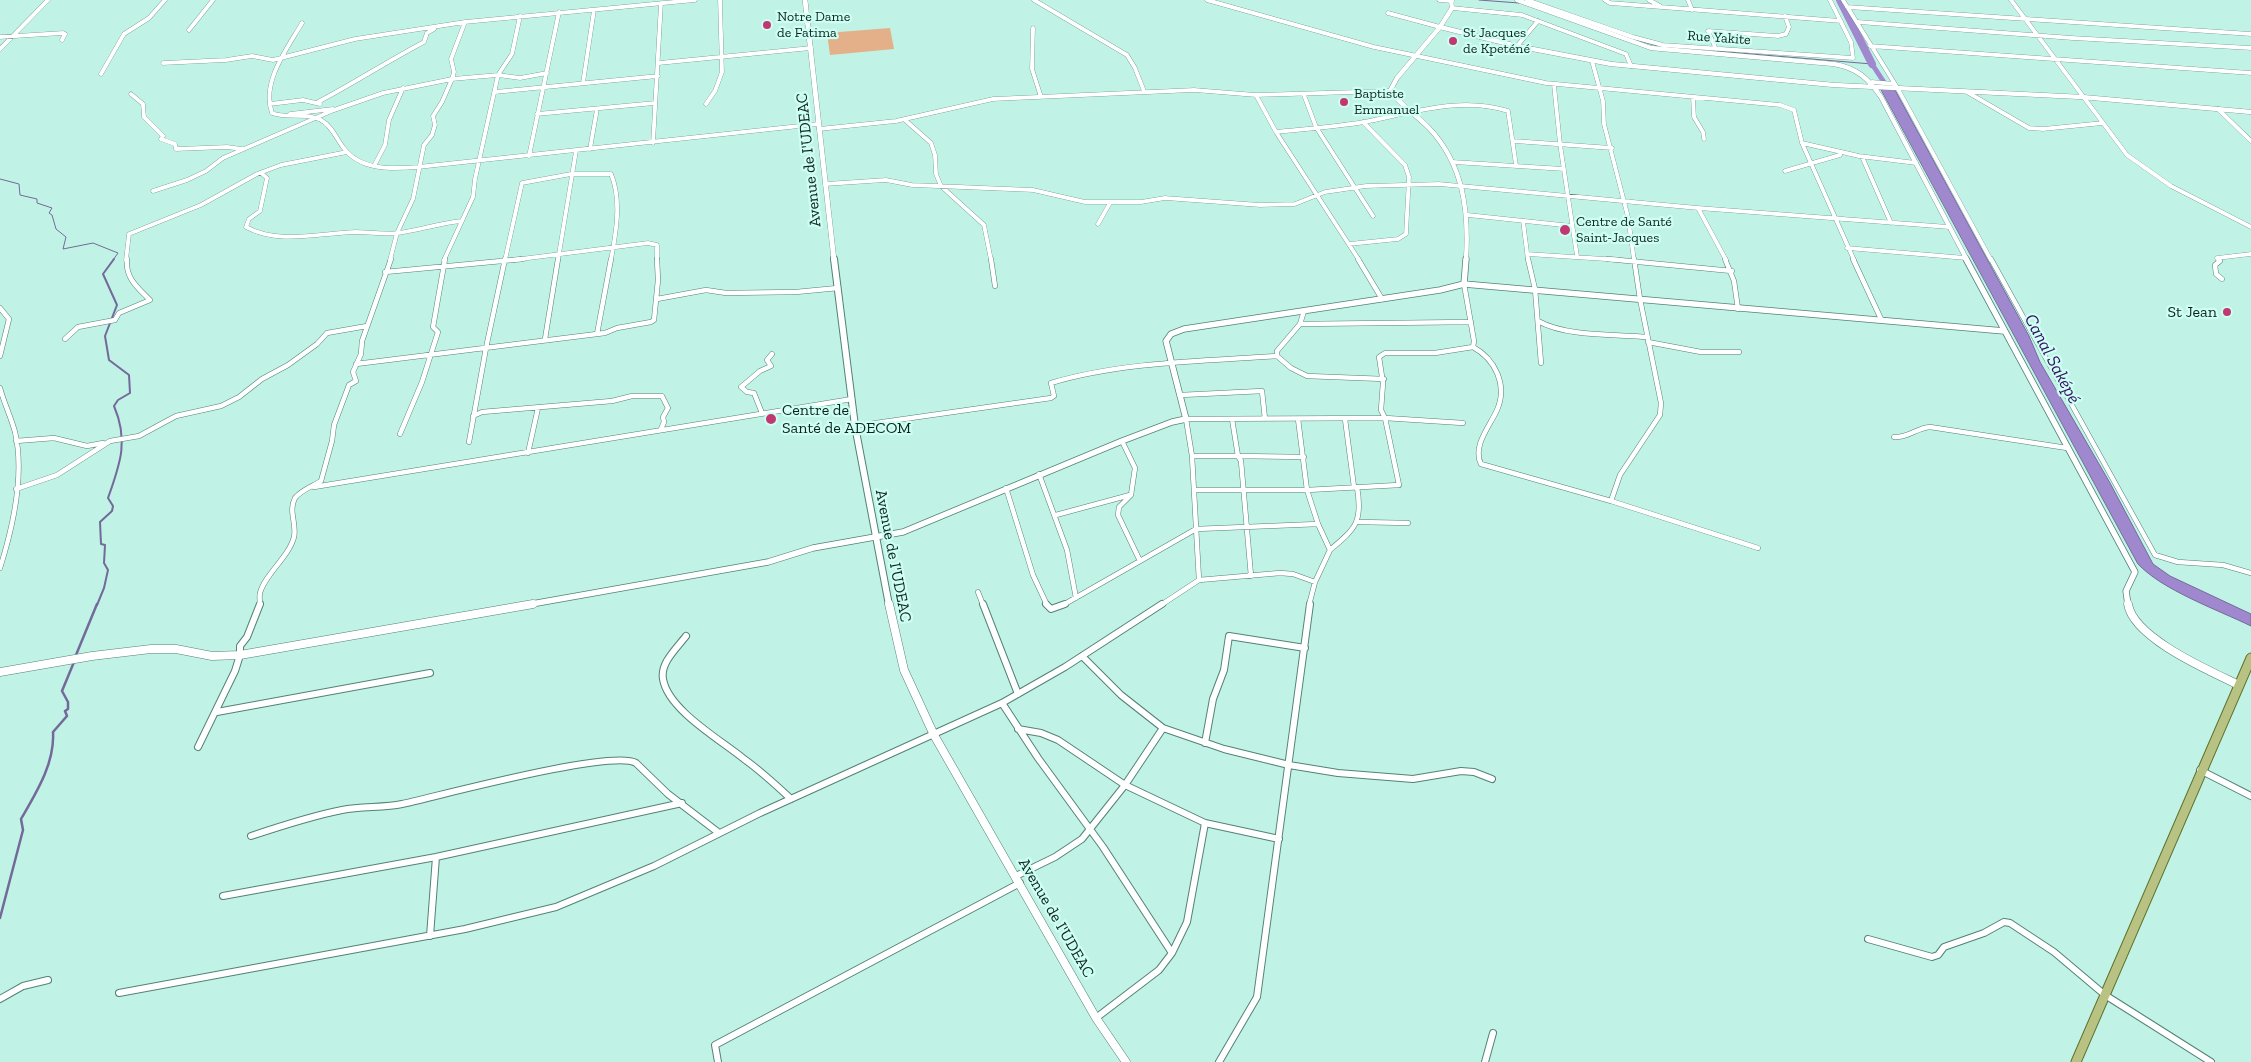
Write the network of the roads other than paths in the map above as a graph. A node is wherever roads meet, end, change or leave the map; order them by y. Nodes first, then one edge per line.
1 (48, 0) edge
2 (165, 0) edge
3 (213, 0) edge
4 (695, 0) edge
5 (720, 0) edge
6 (805, 0) edge
7 (1034, 0) edge
8 (1207, 0) edge
9 (1439, 0) edge
10 (1518, 0) edge
11 (1527, 0) edge
12 (1606, 0) edge
13 (1649, 0) edge
14 (1688, 0) edge
15 (1830, 0) edge
16 (1843, 0) edge
17 (2011, 0) edge
18 (1451, 1) edge
19 (661, 3) junction
20 (1662, 7) junction
21 (1846, 7) junction
22 (1452, 8) junction
23 (594, 10) junction
24 (1692, 10) junction
25 (559, 12) junction
26 (1388, 13) dead end
27 (520, 16) junction
28 (1785, 16) junction
29 (2025, 19) junction
30 (1538, 21) junction
31 (1840, 21) junction
32 (465, 22) junction
33 (1858, 22) junction
34 (302, 23) dead end
35 (439, 26) junction
36 (1440, 27) junction
37 (1033, 28) dead end
38 (189, 30) dead end
39 (2251, 34) edge
40 (12, 35) junction
41 (2039, 36) junction
42 (0, 37) edge
43 (62, 40) dead end
44 (1517, 46) junction
45 (1870, 46) junction
46 (811, 48) junction
47 (2251, 48) edge
48 (0, 49) edge
49 (1716, 49) junction
50 (722, 56) junction
51 (1415, 56) junction
52 (282, 57) junction
53 (2055, 59) junction
54 (1592, 61) junction
55 (164, 62) dead end
56 (660, 63) junction
57 (1631, 66) junction
58 (548, 73) junction
59 (2251, 73) edge
60 (101, 74) dead end
61 (498, 75) junction
62 (658, 76) junction
63 (452, 79) junction
64 (583, 83) junction
65 (1554, 84) junction
66 (1895, 84) junction
67 (1873, 85) junction
68 (545, 87) junction
69 (403, 88) junction
70 (1600, 89) junction
71 (1898, 89) junction
72 (1144, 91) junction
73 (1390, 91) junction
74 (495, 92) junction
75 (1967, 92) junction
76 (131, 94) dead end
77 (1256, 95) junction
78 (1304, 95) junction
79 (1041, 97) junction
80 (2082, 97) junction
81 (1693, 98) junction
82 (318, 102) junction
83 (655, 103) junction
84 (270, 104) junction
85 (706, 104) dead end
86 (338, 108) junction
87 (597, 109) junction
88 (2218, 109) junction
89 (320, 110) junction
90 (2251, 112) edge
91 (1412, 113) junction
92 (537, 114) junction
93 (277, 115) junction
94 (316, 118) junction
95 (905, 120) junction
96 (1363, 122) junction
97 (2103, 123) junction
98 (819, 126) junction
99 (1316, 127) junction
100 (1276, 132) junction
101 (1704, 139) dead end
102 (1514, 141) junction
103 (2251, 141) edge
104 (653, 143) junction
105 (1802, 143) junction
106 (1560, 144) junction
107 (1612, 148) junction
108 (590, 149) junction
109 (242, 150) junction
110 (576, 151) junction
111 (347, 152) junction
112 (1841, 154) junction
113 (529, 156) junction
114 (1863, 159) junction
115 (479, 161) junction
116 (1453, 162) junction
117 (1811, 163) junction
118 (1916, 163) junction
119 (1516, 165) junction
120 (374, 166) junction
121 (418, 167) junction
122 (1564, 169) junction
123 (1785, 171) dead end
124 (261, 173) junction
125 (571, 174) junction
126 (826, 184) junction
127 (1407, 184) junction
128 (941, 186) junction
129 (1464, 186) junction
130 (1355, 188) junction
131 (153, 191) dead end
132 (1317, 195) junction
133 (1568, 195) junction
134 (1623, 200) junction
135 (1110, 203) junction
136 (1698, 208) junction
137 (1468, 215) junction
138 (1373, 216) dead end
139 (1834, 218) junction
140 (462, 220) junction
141 (1523, 221) junction
142 (1891, 223) junction
143 (1098, 224) dead end
144 (1572, 226) junction
145 (1949, 227) junction
146 (2251, 227) edge
147 (397, 233) junction
148 (1349, 244) junction
149 (612, 248) junction
150 (1847, 248) junction
151 (559, 254) junction
152 (1527, 254) junction
153 (2251, 254) edge
154 (1577, 256) junction
155 (1966, 258) junction
156 (507, 261) junction
157 (1634, 261) junction
158 (443, 267) junction
159 (1732, 271) junction
160 (385, 272) junction
161 (2222, 279) dead end
162 (1464, 284) junction
163 (995, 286) dead end
164 (838, 288) junction
165 (1535, 289) junction
166 (657, 299) junction
167 (1382, 299) junction
168 (1640, 299) junction
169 (0, 308) edge
170 (1738, 309) junction
171 (1304, 311) junction
172 (1881, 319) junction
173 (1538, 321) junction
174 (1471, 322) junction
175 (1300, 324) junction
176 (367, 326) junction
177 (2004, 331) junction
178 (597, 334) junction
179 (65, 339) dead end
180 (545, 339) junction
181 (1648, 339) junction
182 (1473, 347) junction
183 (486, 348) junction
184 (1739, 352) dead end
185 (432, 353) junction
186 (772, 354) dead end
187 (0, 356) edge
188 (1277, 356) junction
189 (1540, 363) dead end
190 (356, 364) junction
191 (1171, 364) junction
192 (1384, 379) junction
193 (0, 388) edge
194 (1181, 395) junction
195 (852, 399) junction
196 (538, 408) junction
197 (762, 413) junction
198 (473, 416) junction
199 (1385, 418) junction
200 (1186, 419) junction
201 (1232, 419) junction
202 (1265, 419) junction
203 (1345, 419) junction
204 (1298, 420) junction
205 (1462, 423) dead end
206 (855, 426) junction
207 (661, 430) junction
208 (400, 434) dead end
209 (1894, 437) dead end
210 (110, 441) junction
211 (1122, 441) junction
212 (16, 442) junction
213 (469, 442) dead end
214 (2067, 448) junction
215 (528, 453) junction
216 (1192, 456) junction
217 (1238, 456) junction
218 (1304, 457) junction
219 (1039, 474) junction
220 (1356, 487) junction
221 (311, 488) junction
222 (1006, 488) junction
223 (16, 489) junction
224 (1195, 490) junction
225 (1244, 490) junction
226 (1307, 490) junction
227 (1132, 495) junction
228 (1611, 501) junction
229 (1056, 515) junction
230 (1359, 522) junction
231 (1408, 523) dead end
232 (1318, 524) junction
233 (1247, 526) junction
234 (1196, 529) junction
235 (875, 538) junction
236 (1758, 548) dead end
237 (1330, 550) junction
238 (1140, 561) junction
239 (0, 568) edge
240 (2251, 573) edge
241 (1251, 576) junction
242 (1200, 580) junction
243 (1315, 582) junction
244 (978, 592) dead end
245 (1076, 598) junction
246 (686, 636) dead end
247 (1305, 648) junction
248 (240, 655) junction
249 (1082, 656) junction
250 (2251, 658) edge
251 (0, 672) edge
252 (430, 673) dead end
253 (2239, 685) junction
254 (1018, 694) junction
255 (1002, 703) junction
256 (217, 712) junction
257 (1163, 728) junction
258 (1018, 729) junction
259 (934, 735) junction
260 (1205, 743) junction
261 (198, 747) dead end
262 (1289, 765) junction
263 (2200, 770) junction
264 (1492, 779) dead end
265 (1125, 785) junction
266 (2251, 796) edge
267 (791, 798) junction
268 (682, 803) junction
269 (1205, 822) junction
270 (1090, 828) junction
271 (719, 833) junction
272 (251, 836) dead end
273 (1279, 839) junction
274 (436, 857) junction
275 (1018, 880) junction
276 (223, 896) dead end
277 (430, 936) junction
278 (1868, 939) dead end
279 (1172, 953) junction
280 (48, 980) dead end
281 (119, 993) dead end
282 (2105, 995) junction
283 (0, 999) edge
284 (1096, 1018) junction
285 (1493, 1033) dead end
286 (718, 1062) edge
287 (1126, 1062) edge
288 (1218, 1062) edge
289 (1485, 1062) edge
290 (2076, 1062) edge
291 (2210, 1062) edge

1 - 40 street
2 - 60 street
3 - 38 street
4 - 19 street
5 - 50 street
6 - 46 main road, Avenue de I'UDEAC
7 - 72 street
8 - 51 street
9 - 18 street
10 - 67 street
11 - 49 street, Rue Yakite
12 - 20 street
13 - 20 street
14 - 24 street
15 - 31 street, Rue Yakite
16 - 21 street
17 - 29 street
18 - 22 street
19 - 23 street
19 - 56 street
20 - 24 street
21 - 29 street
21 - 33 street
22 - 30 street
22 - 36 street
23 - 25 street
23 - 64 street
24 - 28 street
25 - 27 street
25 - 58 street
26 - 36 street
27 - 32 street
27 - 61 street
28 - 31 street
28 - 49 street
29 - 39 street
29 - 41 street
30 - 44 street
30 - 57 street
31 - 49 street, Rue Yakite
32 - 35 street
32 - 63 street
33 - 41 street
33 - 45 street
34 - 52 street
35 - 52 street
35 - 82 street
36 - 44 street
36 - 51 street
37 - 79 street
40 - 42 street
40 - 43 street
40 - 48 street
41 - 47 street
41 - 53 street
44 - 54 street
45 - 53 street
45 - 66 street
46 - 50 street
46 - 98 main road, Avenue de I'UDEAC
50 - 56 street
50 - 85 street
51 - 65 street
51 - 73 street
52 - 55 street
52 - 84 street
53 - 59 street
53 - 80 street
54 - 57 street
54 - 70 street
56 - 62 street
57 - 67 street
58 - 61 street
58 - 68 street
61 - 63 street
61 - 74 street
62 - 64 street
62 - 83 street
63 - 69 street
63 - 121 street
64 - 68 street
65 - 70 street
65 - 106 street
66 - 67 street
66 - 71 street
67 - 71 street
67 - 118 street
68 - 74 street
68 - 92 street
69 - 86 street
69 - 120 street
70 - 81 street
70 - 107 street
71 - 75 street
71 - 240 street
72 - 77 street
72 - 79 street
73 - 78 street
73 - 91 street
74 - 115 street
75 - 80 street
75 - 97 street
76 - 109 street
77 - 78 street
77 - 100 street
78 - 99 street
79 - 95 street
80 - 88 street
80 - 97 street
81 - 101 street
81 - 105 street
82 - 84 street
82 - 89 street
83 - 87 street
83 - 104 street
84 - 93 street
86 - 89 street
86 - 94 street
87 - 92 street
87 - 108 street
88 - 90 street
88 - 103 street
89 - 93 street
91 - 96 street
91 - 102 street
91 - 116 street
92 - 113 street
93 - 94 street
94 - 109 street
94 - 111 street
95 - 98 street
95 - 128 street
96 - 99 street
96 - 127 street
97 - 146 street
98 - 104 street
98 - 126 main road, Avenue de I'UDEAC
99 - 100 street
99 - 130 street
100 - 132 street
102 - 106 street
102 - 119 street
104 - 108 street
105 - 112 street
105 - 117 street
106 - 107 street
106 - 122 street
107 - 134 street
108 - 110 street
109 - 131 street
110 - 113 street
110 - 125 street
111 - 120 street
111 - 124 street
112 - 114 street
112 - 117 street
113 - 115 street
114 - 118 street
114 - 142 street
115 - 121 street
115 - 140 street
116 - 119 street
116 - 129 street
117 - 123 street
117 - 139 street
118 - 145 street
119 - 122 street
120 - 121 street
121 - 147 street
122 - 133 street
124 - 147 street
124 - 179 street
125 - 149 street
125 - 151 street
125 - 156 street
126 - 128 street
126 - 164 main road, Avenue de I'UDEAC
127 - 129 street
127 - 130 street
127 - 148 street
128 - 135 street
128 - 163 street
129 - 133 street
129 - 137 street
130 - 132 street
130 - 138 street
132 - 135 street
132 - 148 street
133 - 134 street
133 - 144 street
134 - 136 street
134 - 157 street
135 - 143 street
136 - 139 street
136 - 159 street
137 - 141 street
137 - 162 street
139 - 142 street
139 - 150 street
140 - 147 street
140 - 158 street
141 - 144 street
141 - 152 street
142 - 145 street
144 - 154 street
145 - 155 street
147 - 160 street
148 - 167 street
149 - 151 street
149 - 166 street
149 - 178 street
150 - 155 street
150 - 172 street
151 - 156 street
151 - 180 street
152 - 154 street
152 - 165 street
153 - 161 street
154 - 157 street
155 - 177 street
156 - 158 street
156 - 183 street
157 - 159 street
157 - 168 street
158 - 160 street
158 - 185 street
159 - 170 street
160 - 176 street
162 - 165 street
162 - 167 street
162 - 174 street
164 - 166 street
164 - 195 main road, Avenue de I'UDEAC
165 - 168 street
165 - 173 street
166 - 178 street
167 - 171 street
168 - 170 street
168 - 181 street
169 - 187 street
170 - 172 street
171 - 175 street
171 - 191 street
172 - 177 street
173 - 181 street
173 - 189 street
174 - 175 street
174 - 182 street
175 - 188 street
176 - 190 street
176 - 210 street
177 - 214 street
178 - 180 street
180 - 183 street
181 - 184 street
181 - 228 street
182 - 192 street
182 - 228 street
183 - 185 street
183 - 198 street
185 - 190 street
185 - 208 street
186 - 197 street
188 - 191 street
188 - 192 street
190 - 221 street
191 - 194 street
191 - 206 street
192 - 199 street
193 - 212 street
194 - 200 street
194 - 202 street
195 - 197 street
195 - 206 main road, Avenue de I'UDEAC
196 - 198 street
196 - 207 street
196 - 215 street
197 - 207 street
198 - 213 street
199 - 203 street
199 - 205 street
199 - 220 street
200 - 201 street
200 - 211 street
200 - 216 street
201 - 202 street
201 - 217 street
202 - 204 street
203 - 204 street
203 - 220 street
204 - 218 street
206 - 235 main road, Avenue de I'UDEAC
207 - 215 street
209 - 214 street
210 - 212 street
210 - 223 street
211 - 219 street
211 - 227 street
212 - 223 street
214 - 253 street
215 - 221 street
216 - 217 street
216 - 224 street
217 - 218 street
217 - 225 street
218 - 226 street
219 - 222 street
219 - 229 street
220 - 226 street
220 - 230 street
221 - 248 street
222 - 235 street
222 - 245 street
223 - 239 street
224 - 225 street
224 - 234 street
225 - 226 street
225 - 233 street
226 - 232 street
227 - 229 street
227 - 238 street
228 - 236 street
229 - 245 street
230 - 231 street
230 - 237 street
232 - 233 street
232 - 237 street
233 - 234 street
233 - 241 street
234 - 238 street
234 - 242 street
235 - 248 street
235 - 259 main road, Avenue de I'UDEAC
237 - 243 street
238 - 245 street
241 - 242 street
241 - 243 street
242 - 249 street
243 - 247 street
244 - 254 street
246 - 267 street
247 - 260 street
247 - 262 street
248 - 251 street
248 - 256 street
249 - 254 street
249 - 257 street
250 - 253 main road
252 - 256 street
253 - 263 main road
254 - 255 street
255 - 258 street
255 - 259 street
256 - 261 street
257 - 260 street
257 - 265 street
258 - 265 street
258 - 270 street
259 - 267 street
259 - 275 main road, Avenue de I'UDEAC
260 - 262 street
262 - 264 street
262 - 273 street
263 - 266 street
263 - 282 main road
265 - 269 street
265 - 270 street
267 - 271 street
268 - 271 street
268 - 272 street
268 - 274 street
269 - 273 street
269 - 279 street
270 - 275 street
270 - 279 street
271 - 277 street
273 - 288 street
274 - 276 street
274 - 277 street
275 - 284 main road, Avenue de I'UDEAC
275 - 286 street
277 - 281 street
278 - 282 street
279 - 284 street
280 - 283 street
282 - 290 main road
282 - 291 street
284 - 287 main road, Avenue de I'UDEAC
285 - 289 street

